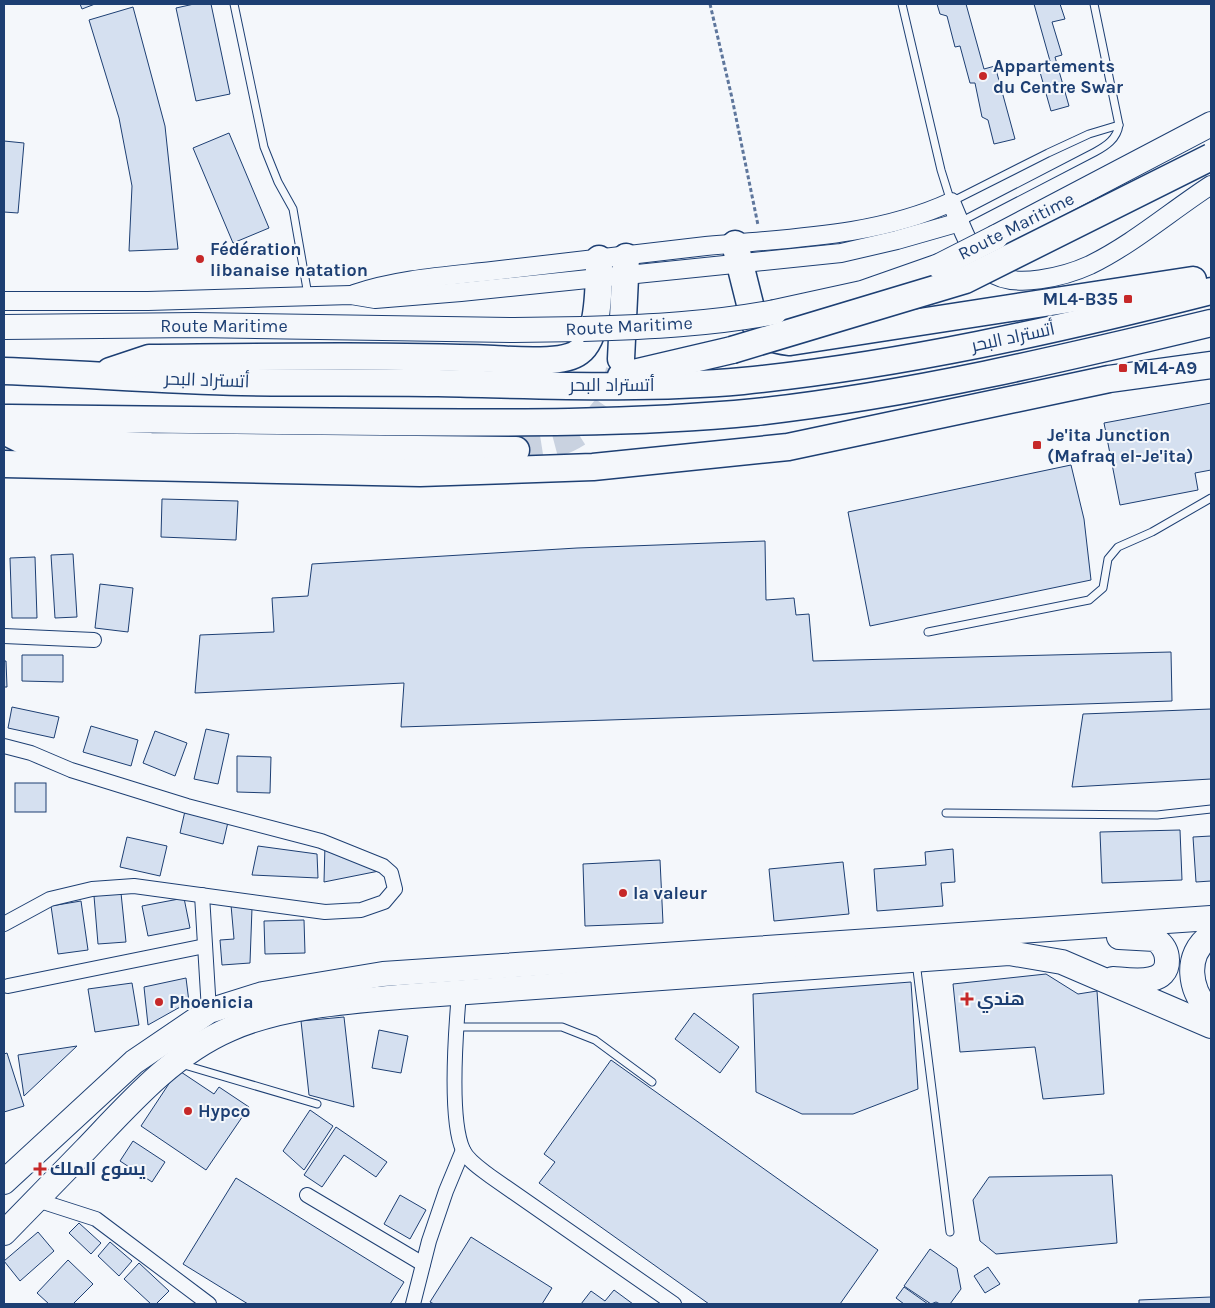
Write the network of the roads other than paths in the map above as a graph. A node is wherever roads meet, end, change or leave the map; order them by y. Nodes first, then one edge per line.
1 (234, 4) edge
2 (902, 4) edge
3 (1094, 4) edge
4 (1211, 124) edge
5 (1119, 125) junction
6 (1211, 157) edge
7 (1211, 185) edge
8 (951, 202) junction
9 (960, 222) junction
10 (746, 250) junction
11 (626, 266) junction
12 (599, 268) junction
13 (1211, 277) edge
14 (1211, 291) edge
15 (308, 296) junction
16 (4, 301) edge
17 (1211, 323) edge
18 (4, 327) edge
19 (621, 359) tunnel mouth
20 (1211, 364) edge
21 (1034, 366) junction
22 (4, 371) edge
23 (99, 376) junction
24 (598, 386) junction
25 (4, 418) edge
26 (4, 432) edge
27 (516, 450) tunnel mouth
28 (4, 464) edge
29 (1211, 498) edge
30 (928, 632) dead end
31 (4, 636) edge
32 (94, 640) dead end
33 (4, 746) edge
34 (1211, 809) edge
35 (946, 813) dead end
36 (202, 895) junction
37 (1211, 918) edge
38 (4, 924) edge
39 (992, 932) junction
40 (1211, 935) edge
41 (205, 946) junction
42 (916, 959) junction
43 (1099, 978) junction
44 (8, 986) dead end
45 (459, 993) junction
46 (210, 1011) junction
47 (1211, 1013) edge
48 (1211, 1026) edge
49 (456, 1028) junction
50 (174, 1062) junction
51 (652, 1082) dead end
52 (317, 1104) dead end
53 (463, 1150) junction
54 (8, 1173) edge
55 (307, 1195) dead end
56 (37, 1200) junction
57 (950, 1232) dead end
58 (4, 1233) edge
59 (423, 1264) junction
60 (209, 1304) edge
61 (413, 1304) edge
62 (674, 1304) edge

1 - 15 lane
2 - 8 lane
3 - 5 lane
4 - 18 highway, Route Maritime, bridge
5 - 8 lane
5 - 9 lane
6 - 24 highway, bridge
7 - 9 street
8 - 9 street
8 - 10 street
9 - 10 street
10 - 11 street
10 - 13 highway
11 - 12 street
11 - 19 highway
12 - 15 street
12 - 23 highway
14 - 24 highway, أتستراد البحر
15 - 16 street
17 - 21 highway, أتستراد البحر
20 - 21 highway
20 - 28 highway
21 - 25 highway, أتستراد البحر
22 - 23 highway, أتستراد البحر
23 - 24 highway, أتستراد البحر
26 - 27 highway
29 - 30 lane
31 - 32 street
33 - 36 street
34 - 35 lane
36 - 38 street
36 - 41 street
37 - 39 highway
39 - 43 highway
39 - 46 highway
40 - 47 highway
41 - 44 street
41 - 46 street
42 - 43 highway
42 - 45 highway
42 - 57 lane
43 - 48 highway
45 - 49 street
45 - 50 highway
46 - 54 highway
49 - 51 lane
49 - 53 street
50 - 52 lane
50 - 56 highway
53 - 59 street
53 - 62 street
55 - 59 street
56 - 58 highway
56 - 60 street
59 - 61 street

